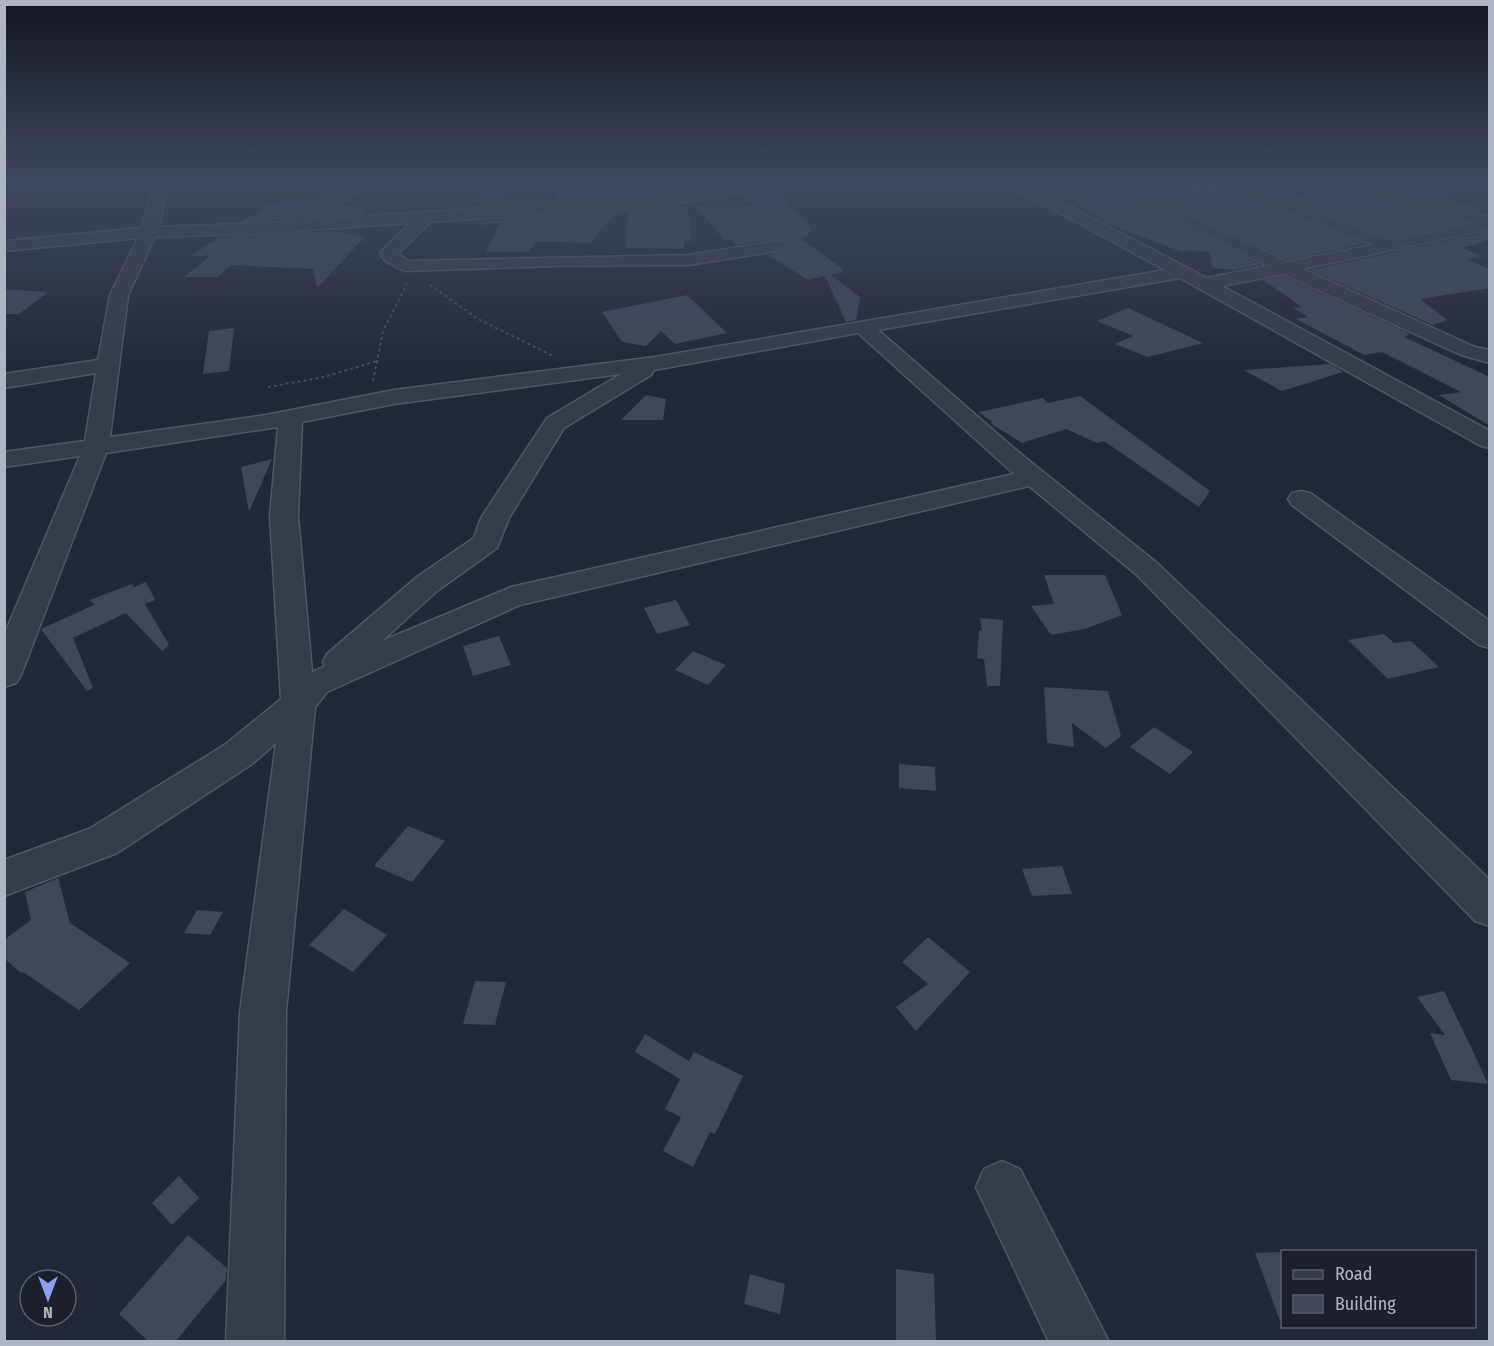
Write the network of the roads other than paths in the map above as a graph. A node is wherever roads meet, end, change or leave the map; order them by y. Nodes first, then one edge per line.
1 (37, 243) edge
2 (144, 243) edge
3 (399, 243) edge
4 (1129, 243) edge
5 (1233, 243) edge
6 (1384, 243) edge
7 (1406, 243) edge
8 (4, 246) edge
9 (776, 246) dead end
10 (1392, 246) junction
11 (1283, 267) junction
12 (1184, 272) junction
13 (1205, 284) junction
14 (862, 327) junction
15 (1489, 356) edge
16 (655, 363) junction
17 (108, 365) junction
18 (4, 381) edge
19 (279, 402) junction
20 (1490, 441) edge
21 (96, 447) junction
22 (4, 460) edge
23 (1035, 477) junction
24 (1301, 499) dead end
25 (1490, 637) edge
26 (4, 675) edge
27 (307, 694) junction
28 (4, 878) edge
29 (1490, 908) edge
30 (1002, 1187) dead end
31 (255, 1341) edge
32 (1080, 1341) edge

1 - 8 street
2 - 17 street
3 - 9 street
4 - 12 street
5 - 11 street
6 - 10 street
7 - 10 street
10 - 11 street
11 - 13 street
11 - 15 street
12 - 13 street
12 - 14 street
13 - 20 street
14 - 16 street
14 - 23 street
16 - 19 street
16 - 27 street
17 - 18 street
17 - 21 street
19 - 21 street
19 - 27 street
21 - 22 street
21 - 26 street
23 - 27 street
23 - 29 street
24 - 25 street
27 - 28 street
27 - 31 street
30 - 32 street

